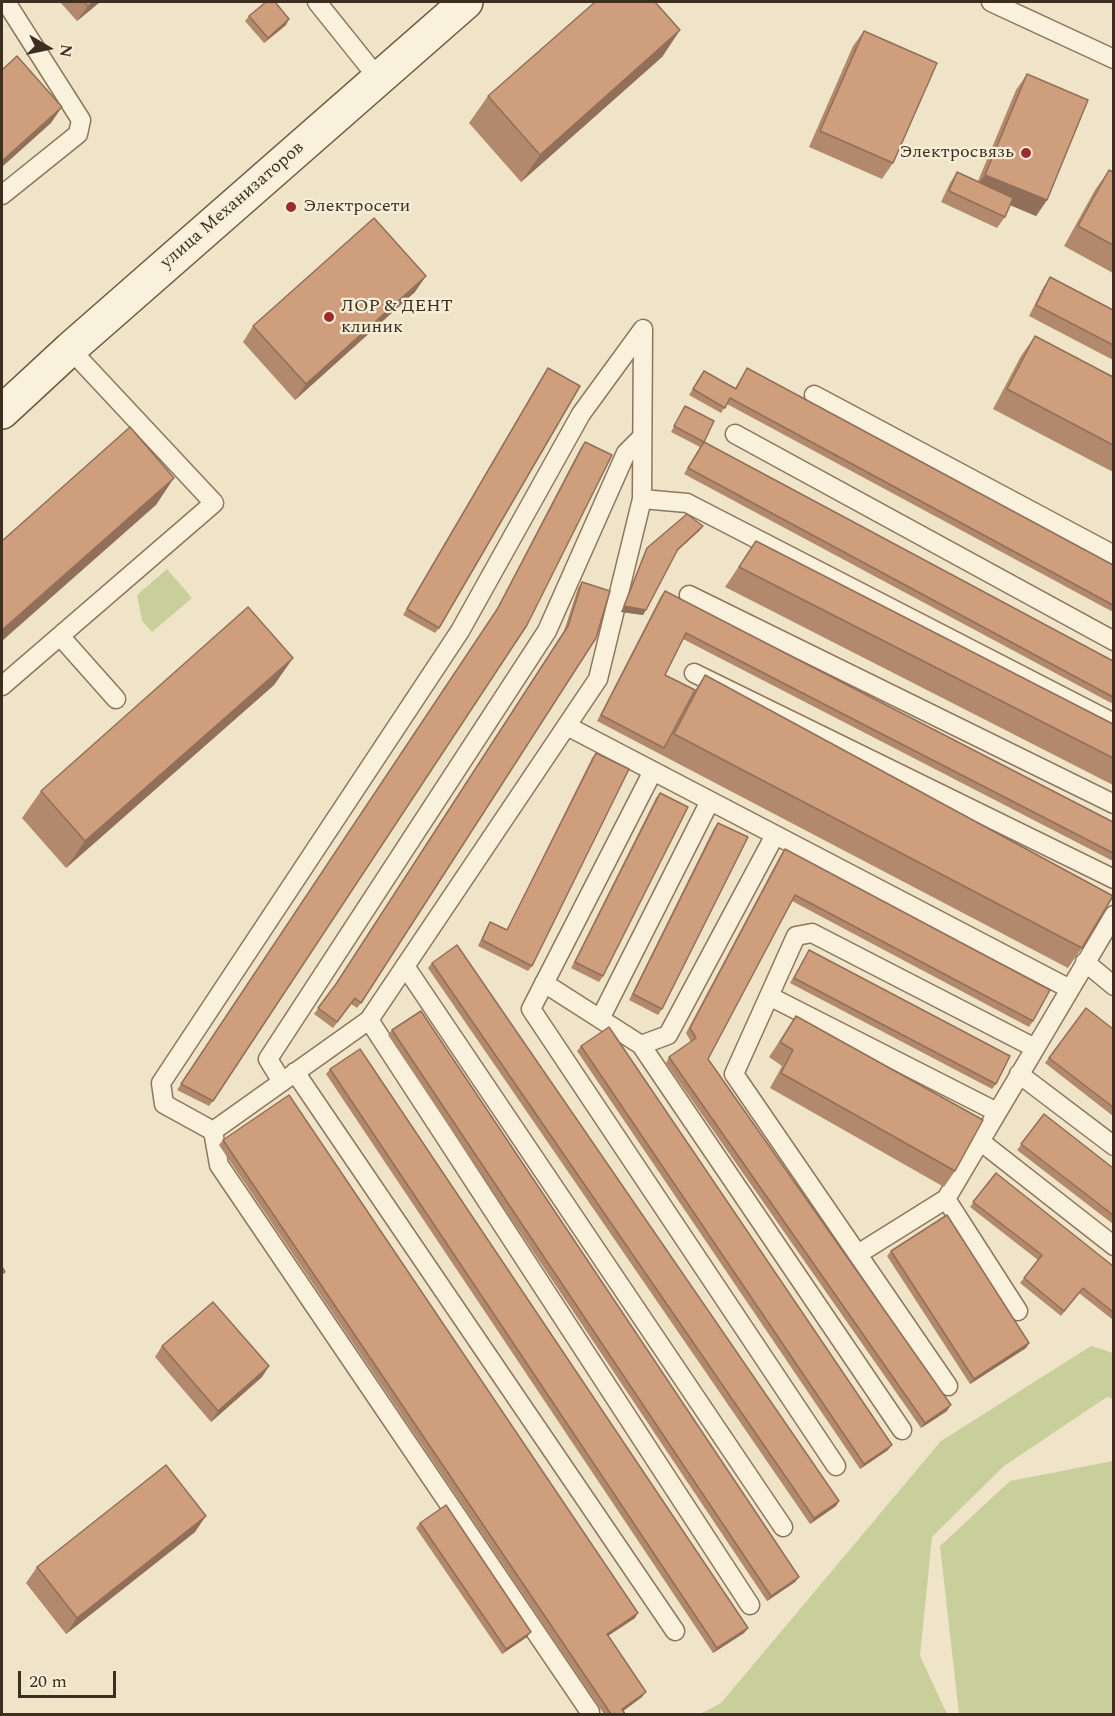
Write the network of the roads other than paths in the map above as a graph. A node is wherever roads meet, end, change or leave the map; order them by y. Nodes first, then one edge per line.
1 (6, 2) edge
2 (317, 2) edge
3 (466, 2) edge
4 (992, 2) edge
5 (1113, 59) edge
6 (378, 78) junction
7 (2, 195) edge
8 (70, 349) junction
9 (814, 395) dead end
10 (2, 412) edge
11 (735, 434) dead end
12 (642, 437) junction
13 (642, 499) junction
14 (1113, 555) edge
15 (689, 595) dead end
16 (60, 636) junction
17 (1113, 641) edge
18 (694, 673) dead end
19 (2, 686) edge
20 (116, 699) dead end
21 (1113, 723) edge
22 (567, 726) junction
23 (653, 771) junction
24 (710, 801) junction
25 (1113, 804) edge
26 (775, 835) junction
27 (1113, 879) edge
28 (1113, 915) edge
29 (1085, 962) junction
30 (405, 966) junction
31 (544, 983) junction
32 (1113, 986) edge
33 (1070, 989) junction
34 (769, 996) junction
35 (600, 1019) junction
36 (369, 1020) junction
37 (641, 1045) junction
38 (1035, 1048) junction
39 (1019, 1074) junction
40 (289, 1077) junction
41 (997, 1112) junction
42 (213, 1131) junction
43 (980, 1141) junction
44 (1113, 1146) edge
45 (946, 1199) junction
46 (1113, 1246) edge
47 (858, 1254) junction
48 (1018, 1311) dead end
49 (948, 1386) dead end
50 (902, 1430) dead end
51 (836, 1466) dead end
52 (783, 1527) dead end
53 (750, 1605) dead end
54 (675, 1631) dead end
55 (590, 1712) dead end

1 - 7 lane
2 - 6 lane
3 - 6 main road, улица Механизаторов
4 - 5 lane
6 - 8 main road, улица Механизаторов
8 - 10 main road, улица Механизаторов
8 - 16 lane
9 - 14 lane
11 - 17 lane
12 - 13 lane
12 - 40 lane
12 - 42 lane
13 - 21 lane
13 - 22 lane
15 - 25 lane
16 - 19 lane
16 - 20 lane
18 - 27 lane
22 - 23 lane
22 - 30 lane
23 - 24 lane
23 - 31 lane
24 - 26 lane
24 - 35 lane
26 - 33 lane
26 - 37 lane
28 - 29 lane
29 - 32 lane
29 - 33 lane
30 - 36 lane
30 - 52 lane
31 - 35 lane
31 - 51 lane
33 - 38 lane
34 - 38 lane
34 - 41 lane
34 - 47 lane
35 - 37 lane
36 - 40 lane
36 - 53 lane
37 - 50 lane
38 - 39 lane
39 - 41 lane
39 - 44 lane
40 - 42 lane
40 - 54 lane
41 - 43 lane
42 - 55 lane
43 - 45 lane
43 - 46 lane
45 - 47 lane
45 - 48 lane
47 - 49 lane

